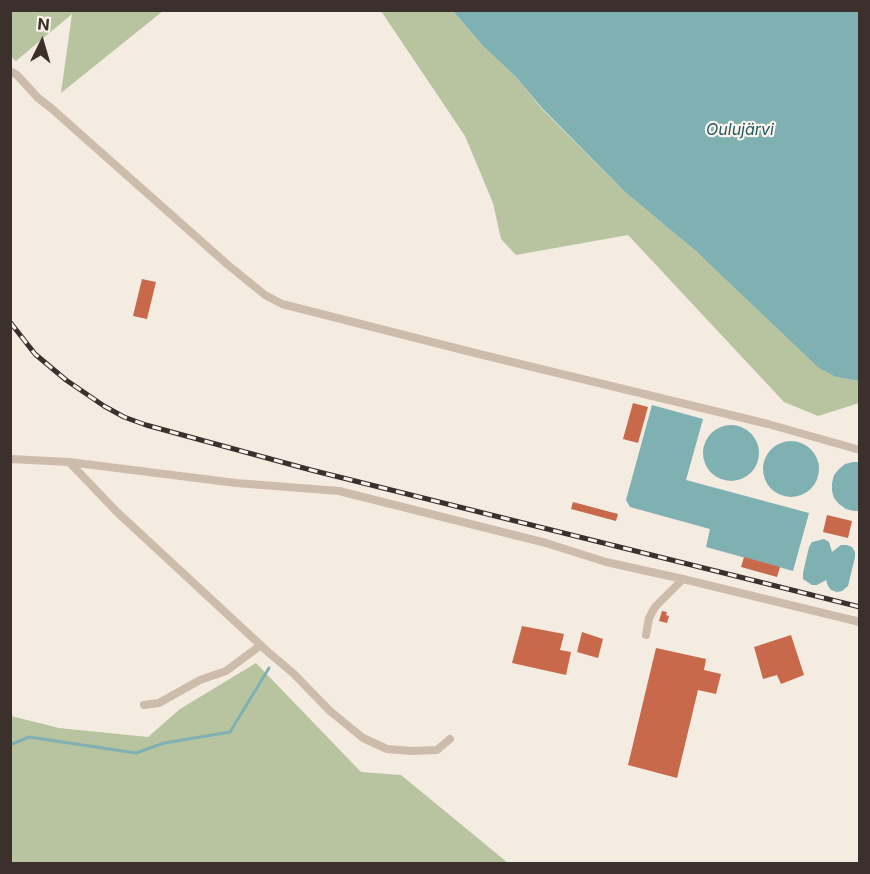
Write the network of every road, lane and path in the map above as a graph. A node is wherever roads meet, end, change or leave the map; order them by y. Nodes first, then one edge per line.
1 (10, 71) edge
2 (860, 450) edge
3 (10, 459) edge
4 (69, 462) junction
5 (683, 579) junction
6 (860, 622) edge
7 (646, 635) dead end
8 (261, 645) junction
9 (144, 705) dead end
10 (450, 739) dead end

1 - 2 street
3 - 4 street
4 - 5 street
4 - 8 street
5 - 6 street
5 - 7 street
8 - 9 street
8 - 10 street

